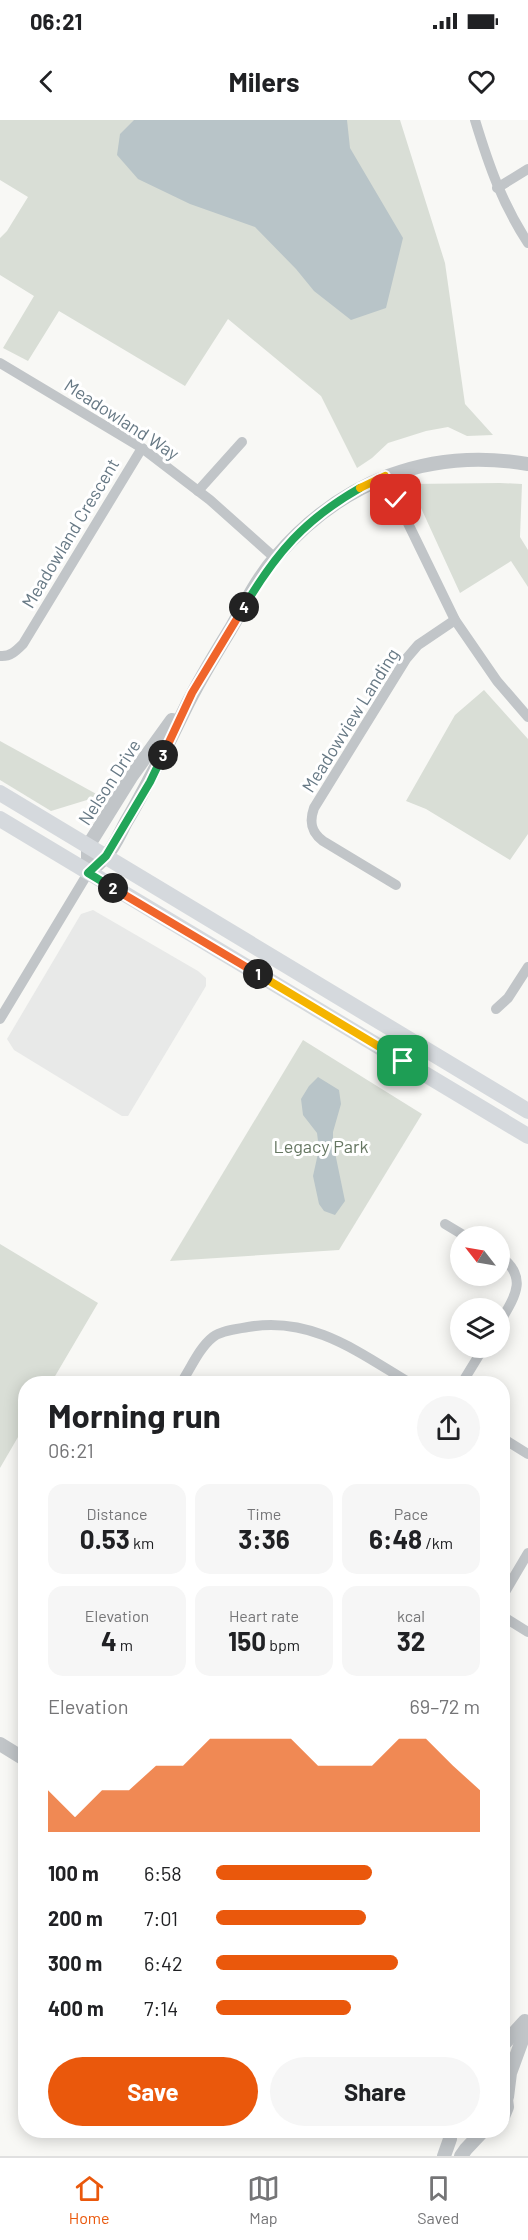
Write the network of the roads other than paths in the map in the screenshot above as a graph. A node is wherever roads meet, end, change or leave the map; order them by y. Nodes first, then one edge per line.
1 (475, 120) edge
2 (528, 170) edge
3 (497, 188) junction
4 (528, 243) edge
5 (1, 365) edge
6 (242, 442) dead end
7 (142, 448) junction
8 (528, 464) edge
9 (385, 476) junction
10 (198, 491) junction
11 (275, 558) junction
12 (455, 620) junction
13 (0, 656) edge
14 (192, 693) junction
15 (528, 717) edge
16 (0, 793) edge
17 (0, 819) edge
18 (88, 846) junction
19 (106, 856) junction
20 (88, 873) junction
21 (396, 885) dead end
22 (528, 967) edge
23 (496, 1009) dead end
24 (0, 1019) edge
25 (528, 1111) edge
26 (528, 1136) edge
27 (445, 1224) dead end
28 (450, 1227) edge
29 (510, 1264) edge
30 (510, 1304) edge
31 (477, 1358) edge
32 (185, 1376) edge
33 (398, 1376) edge
34 (466, 1376) edge
35 (510, 1443) edge
36 (528, 1454) edge
37 (528, 1553) edge
38 (510, 1583) edge
39 (510, 1621) edge
40 (528, 1632) edge
41 (0, 1744) edge
42 (18, 1755) edge
43 (528, 2018) edge
44 (528, 2024) edge
45 (510, 2037) edge
46 (510, 2073) edge
47 (450, 2138) edge
48 (478, 2138) edge
49 (444, 2156) edge
50 (461, 2156) edge

1 - 3 street
2 - 3 street
3 - 4 street
5 - 7 street, Meadowland Way
6 - 10 street
7 - 10 street, Meadowland Way
7 - 13 street, Meadowland Crescent
8 - 9 street, Nelson Drive
9 - 11 street, Nelson Drive
9 - 12 street
10 - 11 street, Meadowland Way
11 - 14 street, Nelson Drive
12 - 15 street
12 - 21 street, Meadowview Landing
14 - 18 street, Nelson Drive
14 - 19 street, Nelson Drive
16 - 18 main road
17 - 20 main road
18 - 19 main road
18 - 20 street, Nelson Drive
19 - 20 street, Nelson Drive
19 - 25 main road
20 - 24 street
20 - 26 main road
22 - 23 street
27 - 28 street
29 - 30 street
31 - 34 street
32 - 33 street
35 - 36 street
37 - 38 street
39 - 40 street
41 - 42 street
43 - 45 street
44 - 46 street
47 - 49 street
48 - 50 street

